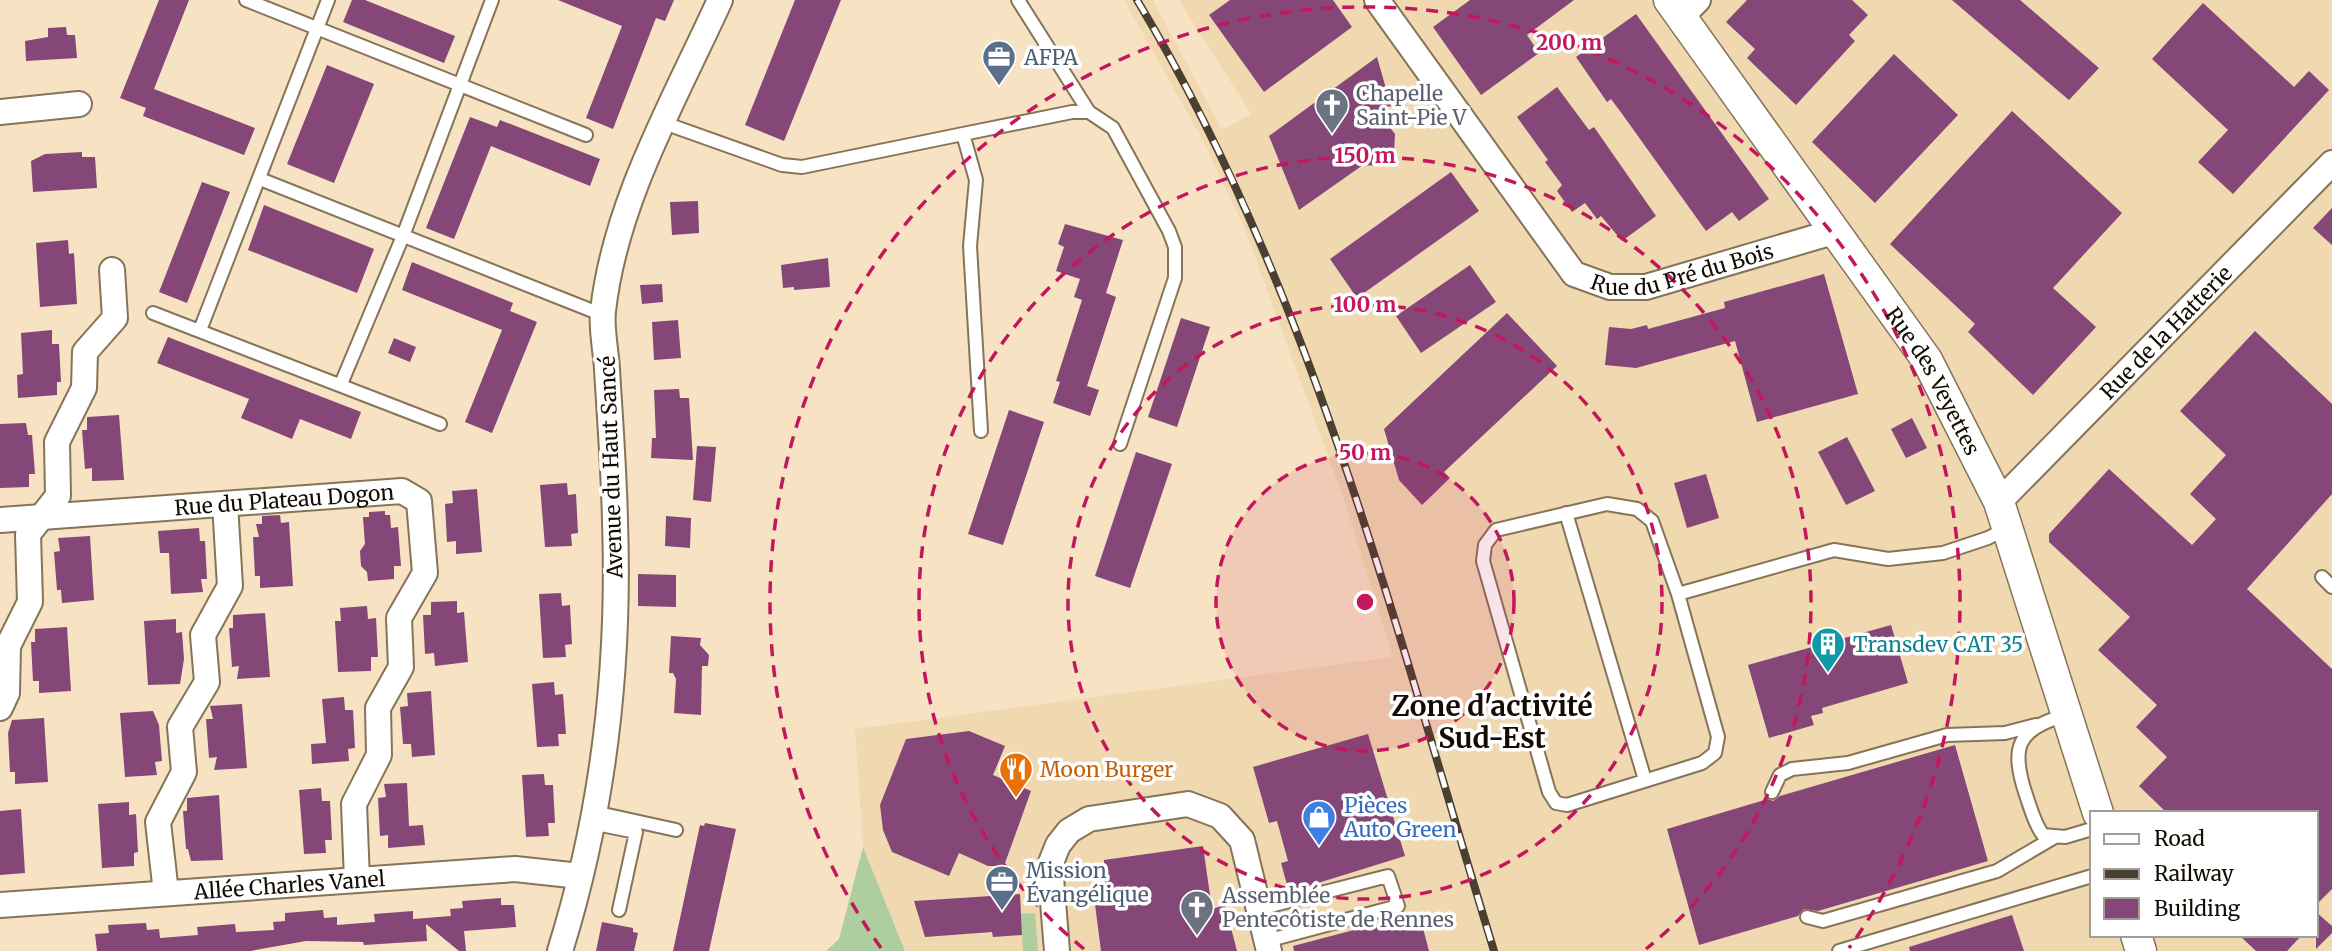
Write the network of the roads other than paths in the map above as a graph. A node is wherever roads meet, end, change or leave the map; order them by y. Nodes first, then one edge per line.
1 (246, 0) edge
2 (328, 0) edge
3 (492, 0) edge
4 (720, 0) edge
5 (1018, 0) edge
6 (1377, 0) edge
7 (1683, 5) edge
8 (317, 28) junction
9 (459, 85) junction
10 (79, 104) dead end
11 (0, 112) edge
12 (1089, 112) junction
13 (664, 123) junction
14 (962, 134) junction
15 (586, 135) dead end
16 (2332, 163) edge
17 (260, 179) junction
18 (1833, 232) junction
19 (403, 236) junction
20 (112, 270) dead end
21 (153, 313) dead end
22 (603, 315) junction
23 (200, 330) junction
24 (341, 384) junction
25 (440, 424) dead end
26 (981, 431) dead end
27 (1120, 444) dead end
28 (225, 504) junction
29 (1566, 513) junction
30 (2004, 515) junction
31 (40, 518) junction
32 (0, 520) edge
33 (2322, 577) dead end
34 (2332, 587) edge
35 (1678, 594) junction
36 (0, 708) edge
37 (2067, 715) junction
38 (2036, 725) junction
39 (1645, 780) junction
40 (1772, 792) dead end
41 (2097, 811) edge
42 (593, 817) junction
43 (2090, 829) edge
44 (676, 830) dead end
45 (2053, 838) junction
46 (580, 876) junction
47 (2090, 877) edge
48 (357, 880) junction
49 (166, 893) junction
50 (0, 905) edge
51 (1258, 909) junction
52 (619, 910) dead end
53 (1807, 917) dead end
54 (1268, 946) edge
55 (560, 951) edge
56 (1057, 951) edge
57 (1839, 951) edge

1 - 8 lane
2 - 8 lane
3 - 9 lane
4 - 13 street, Avenue du Haut Sancé
5 - 12 lane
6 - 18 street, Rue du Pré du Bois
7 - 18 street, Rue des Veyettes
8 - 9 lane
8 - 17 lane
9 - 15 lane
9 - 19 lane
10 - 11 street
12 - 14 lane
12 - 27 lane
13 - 14 lane
13 - 22 street, Avenue du Haut Sancé
14 - 26 lane
16 - 30 street, Rue de la Hatterie
17 - 19 lane
17 - 23 lane
18 - 30 street, Rue des Veyettes
19 - 22 lane
19 - 24 lane
20 - 31 street
21 - 23 lane
22 - 42 street, Avenue du Haut Sancé
23 - 24 lane
24 - 25 lane
28 - 31 street, Rue du Plateau Dogon
28 - 48 street, Rue du Plateau Dogon
28 - 49 street
29 - 35 lane
29 - 39 lane
29 - 39 lane
30 - 35 lane
30 - 37 street, Rue des Veyettes
31 - 32 street, Rue du Plateau Dogon
31 - 36 street
33 - 34 lane
35 - 39 lane
37 - 38 lane
37 - 41 street, Rue des Veyettes
38 - 40 lane
38 - 45 lane
42 - 44 lane
42 - 46 street, Avenue du Haut Sancé
42 - 52 lane
43 - 45 lane
45 - 53 lane
46 - 48 street, Allée Charles Vanel
46 - 55 street, Avenue du Haut Sancé
47 - 57 lane
48 - 49 street, Allée Charles Vanel
49 - 50 street, Allée Charles Vanel
51 - 54 street
51 - 54 lane
51 - 56 street

